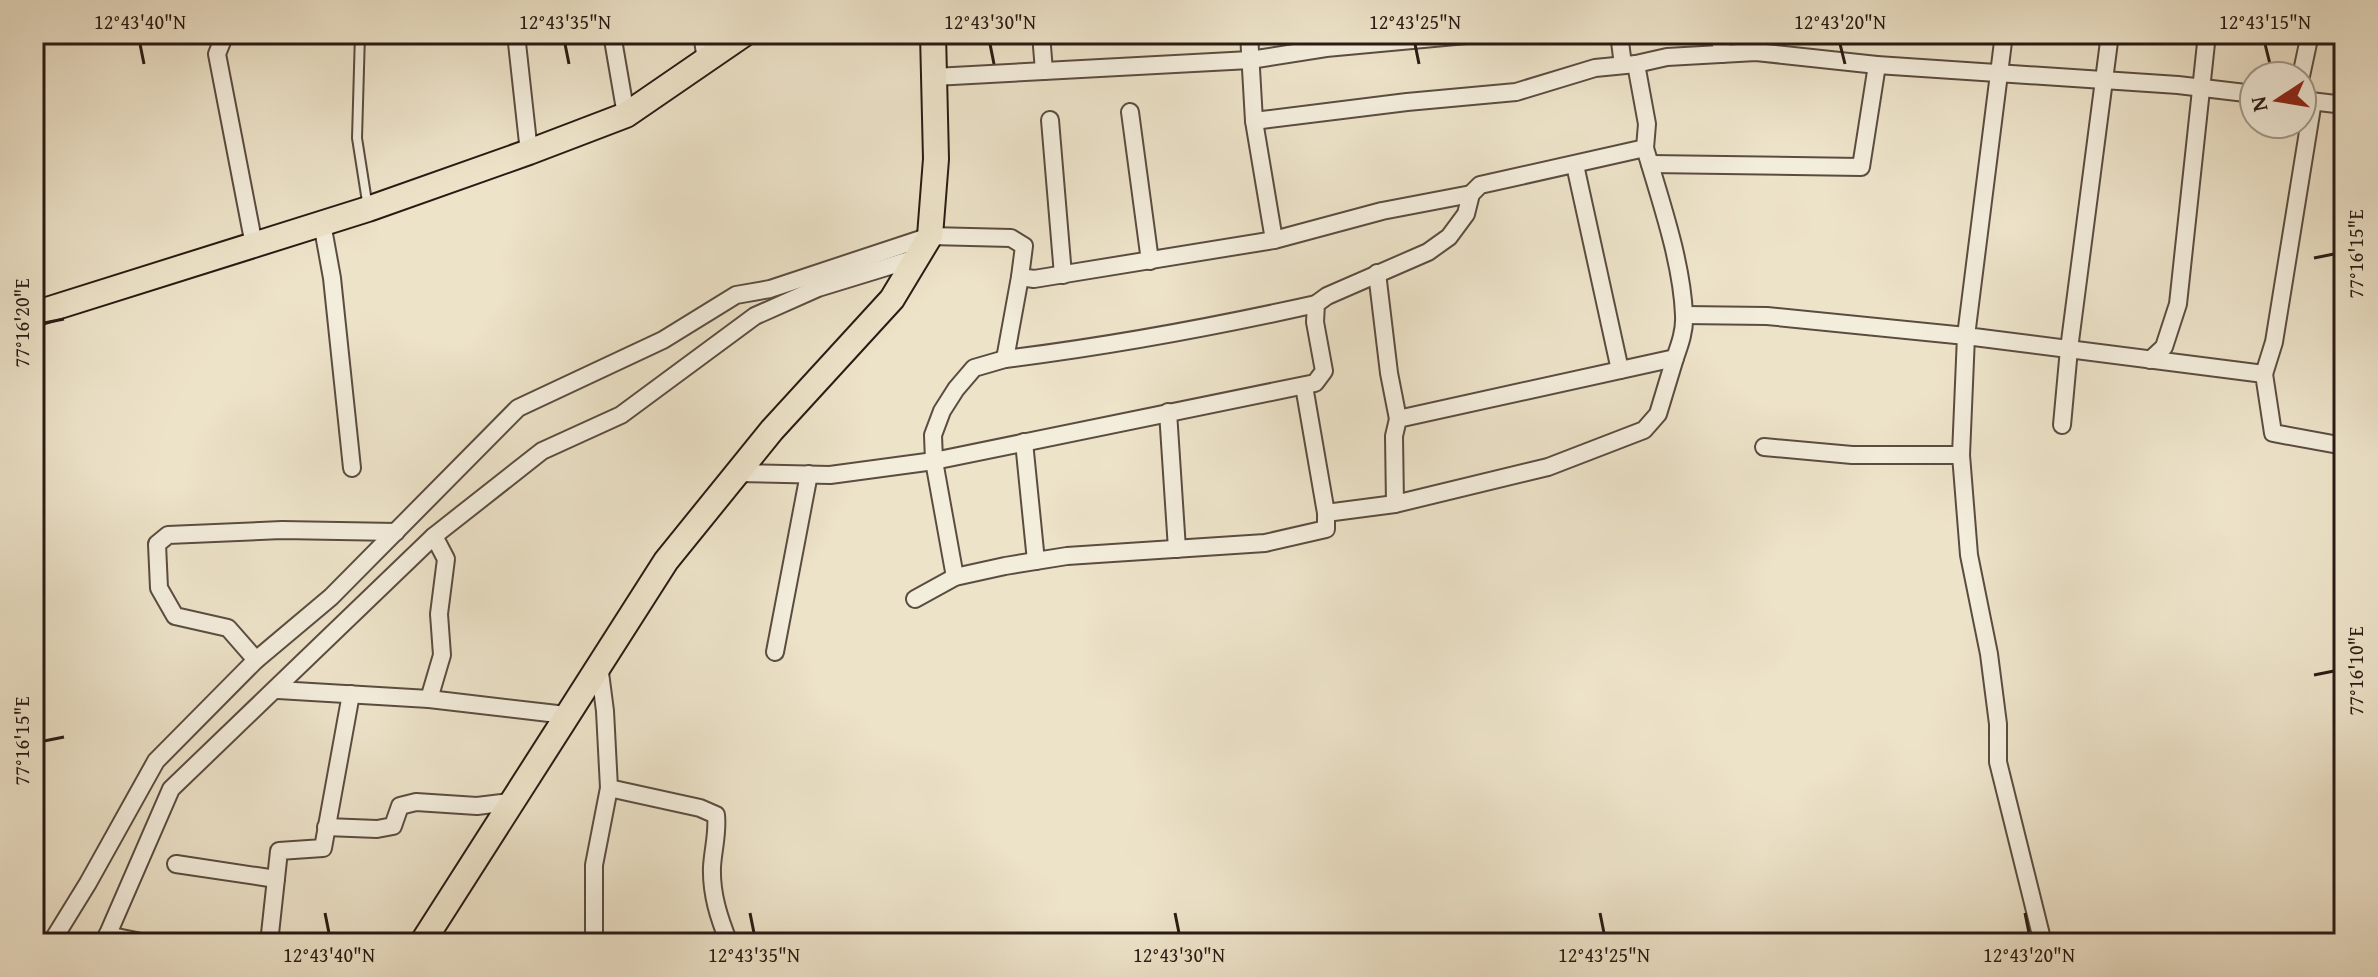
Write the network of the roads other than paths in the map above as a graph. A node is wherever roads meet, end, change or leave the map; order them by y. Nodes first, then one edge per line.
1 (225, 34) edge
2 (360, 34) edge
3 (516, 34) edge
4 (612, 34) edge
5 (702, 34) edge
6 (744, 34) edge
7 (933, 34) edge
8 (1041, 34) edge
9 (1249, 34) edge
10 (1477, 34) edge
11 (1619, 34) edge
12 (1720, 34) edge
13 (2004, 34) edge
14 (2110, 34) edge
15 (2207, 34) edge
16 (2310, 34) edge
17 (1722, 54) junction
18 (706, 60) junction
19 (1250, 60) junction
20 (2304, 60) edge
21 (1630, 64) junction
22 (1877, 65) junction
23 (1044, 71) junction
24 (1999, 73) junction
25 (934, 77) junction
26 (2102, 80) junction
27 (2200, 88) junction
28 (2238, 92) edge
29 (2318, 102) edge
30 (2344, 105) edge
31 (1130, 112) dead end
32 (626, 115) junction
33 (1050, 120) dead end
34 (1254, 121) junction
35 (2302, 140) edge
36 (529, 152) junction
37 (1647, 156) junction
38 (1575, 165) junction
39 (1471, 194) junction
40 (368, 209) junction
41 (322, 223) junction
42 (930, 236) junction
43 (1274, 240) junction
44 (254, 245) junction
45 (916, 258) junction
46 (1150, 261) junction
47 (1377, 273) junction
48 (1063, 275) junction
49 (1020, 277) junction
50 (1316, 304) junction
51 (34, 314) edge
52 (1684, 315) junction
53 (1966, 336) junction
54 (2069, 349) junction
55 (1675, 358) junction
56 (1005, 359) junction
57 (2150, 360) junction
58 (1620, 370) junction
59 (2264, 374) junction
60 (1304, 386) junction
61 (1168, 412) junction
62 (1398, 419) junction
63 (2062, 425) dead end
64 (1024, 442) junction
65 (2344, 446) edge
66 (1764, 447) dead end
67 (1961, 455) junction
68 (934, 461) junction
69 (352, 468) dead end
70 (737, 473) junction
71 (809, 474) junction
72 (1395, 504) junction
73 (1326, 513) junction
74 (396, 532) junction
75 (434, 536) junction
76 (1177, 549) junction
77 (1036, 561) junction
78 (955, 577) junction
79 (915, 599) dead end
80 (775, 652) dead end
81 (256, 660) junction
82 (599, 665) junction
83 (278, 690) junction
84 (351, 694) junction
85 (429, 699) junction
86 (566, 715) junction
87 (609, 788) junction
88 (510, 802) junction
89 (326, 827) junction
90 (176, 864) dead end
91 (276, 879) junction
92 (106, 939) edge
93 (51, 943) edge
94 (146, 943) edge
95 (269, 943) edge
96 (422, 943) edge
97 (594, 943) edge
98 (729, 943) edge
99 (2043, 943) edge

1 - 44 street
2 - 40 lane
3 - 36 street
4 - 32 street
5 - 18 street
6 - 18 main road
7 - 25 main road
8 - 23 street
9 - 19 street
10 - 19 street
11 - 21 street
12 - 17 street
13 - 24 street
14 - 26 street
15 - 27 street
16 - 20 street
17 - 21 street
17 - 22 street
18 - 32 main road
19 - 23 street
19 - 34 street
21 - 34 street
21 - 37 street
22 - 24 street
22 - 37 street
23 - 25 street
24 - 26 street
24 - 53 street
25 - 42 main road
26 - 27 street
26 - 54 street
27 - 28 street
27 - 57 street
29 - 30 street
31 - 46 street
32 - 36 main road
33 - 48 street
34 - 43 street
35 - 59 street
36 - 40 main road
37 - 38 street
37 - 52 street
38 - 39 street
38 - 58 street
39 - 43 street
39 - 47 street
40 - 41 main road
41 - 44 main road
41 - 69 street
42 - 45 main road
42 - 49 street
42 - 74 street
43 - 46 street
44 - 51 main road
45 - 70 main road
45 - 75 street
46 - 48 street
47 - 50 street
47 - 62 street
48 - 49 street
49 - 56 street
50 - 56 street
50 - 60 street
52 - 53 street
52 - 55 street
53 - 54 street
53 - 67 street
54 - 57 street
54 - 63 street
55 - 58 street
55 - 72 street
56 - 68 street
57 - 59 street
58 - 62 street
59 - 65 street
60 - 61 street
60 - 73 street
61 - 64 street
61 - 76 street
62 - 72 street
64 - 68 street
64 - 77 street
66 - 67 street
67 - 99 street
68 - 71 street
68 - 78 street
70 - 71 street
70 - 82 main road
71 - 80 street
72 - 73 street
73 - 76 street
74 - 81 street
74 - 81 street
75 - 83 street
75 - 85 street
76 - 77 street
77 - 78 street
78 - 79 street
81 - 93 street
82 - 86 main road
82 - 87 street
83 - 84 street
83 - 92 street
84 - 85 street
84 - 89 street
85 - 86 street
86 - 88 main road
87 - 97 street
87 - 98 street
88 - 89 street
88 - 96 main road
89 - 91 street
90 - 91 street
91 - 95 street
92 - 94 street

